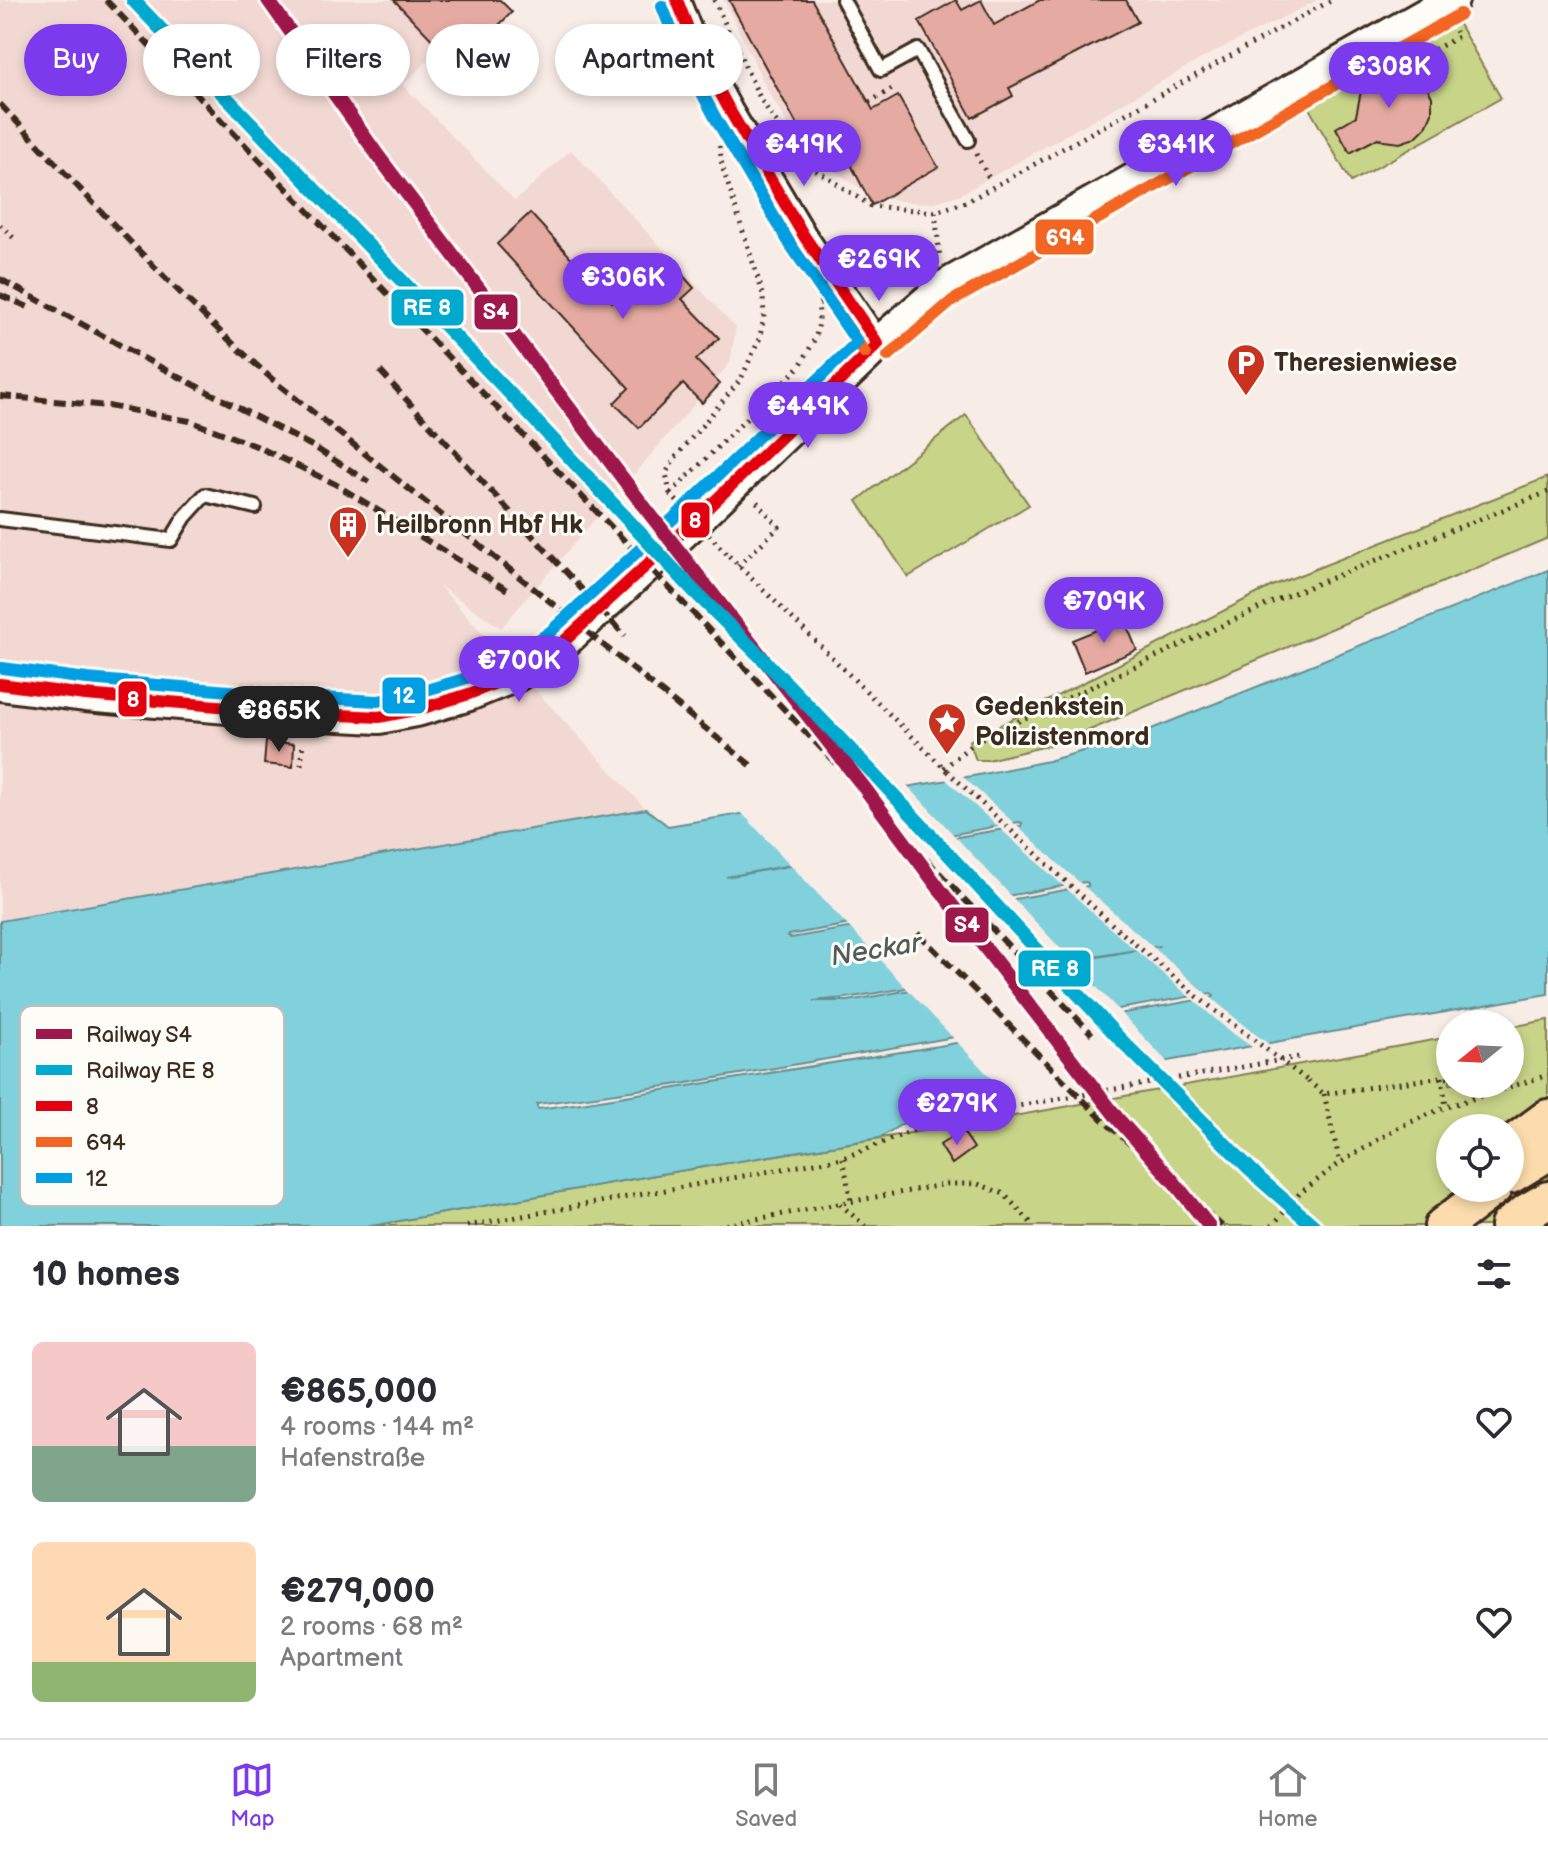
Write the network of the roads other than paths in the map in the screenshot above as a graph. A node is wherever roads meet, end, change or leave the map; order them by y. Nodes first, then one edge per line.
1 (677, 0) edge
2 (843, 0) edge
3 (1452, 0) edge
4 (968, 140) road end
5 (878, 344) junction
6 (255, 507) dead end
7 (0, 519) edge
8 (0, 684) edge
9 (1548, 1118) edge
10 (1524, 1136) edge
11 (1548, 1152) edge
12 (1524, 1167) edge
13 (1548, 1200) edge
14 (1445, 1202) edge
15 (1475, 1202) edge
16 (1425, 1226) edge
17 (1443, 1226) edge
18 (1509, 1226) edge

1 - 5 street
2 - 4 lane
3 - 5 main road
5 - 8 main road
6 - 7 lane
9 - 10 main road
11 - 12 main road
13 - 18 main road
14 - 16 main road
15 - 17 main road

